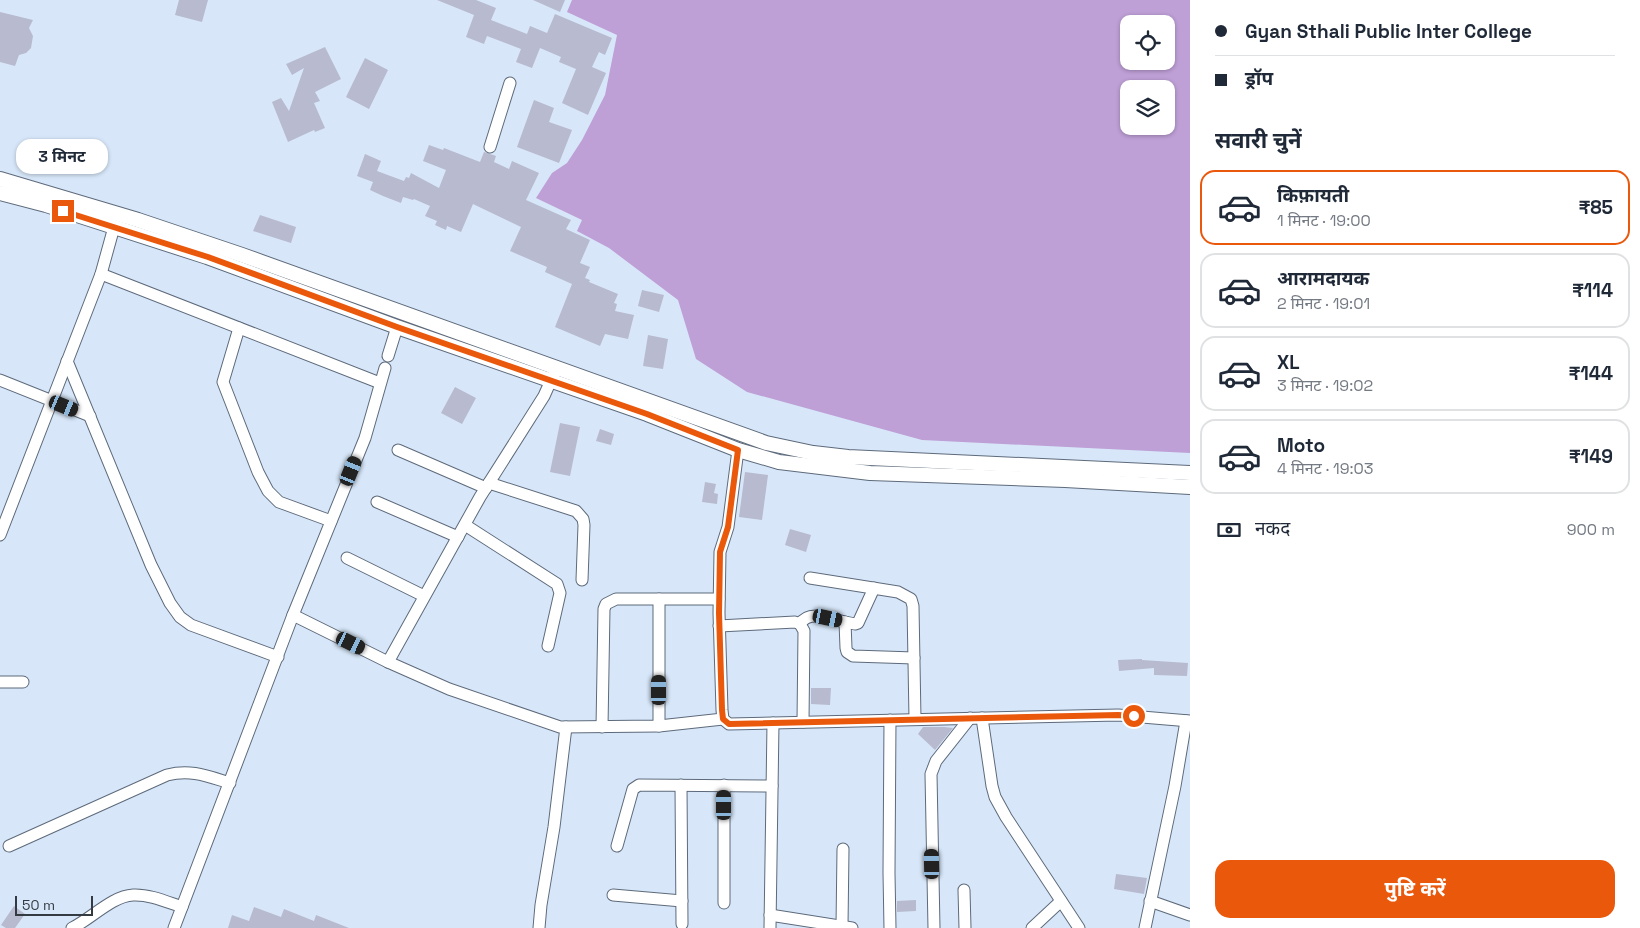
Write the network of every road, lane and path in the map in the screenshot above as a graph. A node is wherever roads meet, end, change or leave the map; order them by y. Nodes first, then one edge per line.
1 (510, 83) dead end
2 (490, 147) dead end
3 (0, 179) edge
4 (0, 193) edge
5 (114, 227) junction
6 (101, 274) junction
7 (397, 327) junction
8 (239, 328) junction
9 (388, 356) dead end
10 (68, 361) junction
11 (557, 367) junction
12 (385, 368) dead end
13 (0, 380) edge
14 (551, 380) junction
15 (380, 383) junction
16 (51, 400) junction
17 (90, 416) junction
18 (398, 450) dead end
19 (738, 450) junction
20 (1190, 473) edge
21 (487, 486) junction
22 (1190, 487) edge
23 (376, 502) dead end
24 (331, 521) junction
25 (465, 525) junction
26 (0, 535) edge
27 (458, 537) junction
28 (347, 558) dead end
29 (810, 578) dead end
30 (582, 580) dead end
31 (874, 588) junction
32 (424, 596) junction
33 (659, 599) junction
34 (719, 599) junction
35 (293, 615) junction
36 (845, 622) junction
37 (800, 624) junction
38 (719, 626) junction
39 (548, 646) dead end
40 (278, 657) junction
41 (914, 658) junction
42 (388, 662) junction
43 (0, 682) edge
44 (24, 682) dead end
45 (970, 718) junction
46 (982, 718) junction
47 (723, 719) junction
48 (914, 719) junction
49 (890, 720) junction
50 (1188, 721) edge
51 (773, 722) junction
52 (803, 722) junction
53 (659, 726) junction
54 (566, 727) junction
55 (602, 728) junction
56 (230, 783) junction
57 (681, 785) junction
58 (724, 785) junction
59 (772, 786) junction
60 (9, 846) dead end
61 (617, 846) dead end
62 (842, 849) dead end
63 (964, 890) dead end
64 (613, 895) dead end
65 (682, 901) junction
66 (1062, 901) junction
67 (1150, 901) junction
68 (724, 903) dead end
69 (182, 907) junction
70 (770, 915) junction
71 (1190, 915) edge
72 (682, 924) dead end
73 (847, 927) edge
74 (1144, 927) edge
75 (72, 928) edge
76 (174, 928) edge
77 (539, 928) edge
78 (770, 928) edge
79 (890, 928) edge
80 (934, 928) edge
81 (965, 928) edge
82 (1032, 928) edge
83 (1079, 928) edge

1 - 2 street
3 - 11 main road
4 - 5 main road
5 - 6 street
5 - 7 main road
6 - 8 street
6 - 10 street
7 - 9 street
7 - 14 main road
8 - 15 street
8 - 24 street
10 - 16 street
10 - 17 street
11 - 14 street
11 - 20 main road
12 - 15 street
13 - 16 street
14 - 19 main road
14 - 21 street
15 - 24 street
16 - 17 street
16 - 26 street
17 - 40 street
18 - 21 street
19 - 22 main road
19 - 34 street
21 - 25 street
21 - 30 street
23 - 27 street
24 - 35 street
25 - 27 street
25 - 39 street
27 - 32 street
28 - 32 street
29 - 31 street
31 - 36 street
31 - 41 street
32 - 42 street
33 - 34 street
33 - 53 street
33 - 55 street
34 - 38 street
35 - 40 street
35 - 42 street
36 - 37 street
36 - 41 street
37 - 38 street
37 - 52 street
38 - 47 street
40 - 56 street
41 - 48 street
42 - 54 street
43 - 44 street
45 - 46 street
45 - 48 street
45 - 80 street
46 - 50 street
46 - 66 street
47 - 51 street
47 - 53 street
48 - 49 street
49 - 52 street
49 - 79 street
50 - 67 street
51 - 52 street
51 - 59 street
53 - 55 street
54 - 55 street
54 - 77 street
56 - 60 street
56 - 69 street
57 - 58 street
57 - 61 street
57 - 65 street
58 - 59 street
58 - 68 street
59 - 70 street
62 - 73 street
63 - 81 street
64 - 65 street
65 - 72 street
66 - 82 street
66 - 83 street
67 - 71 street
67 - 74 street
69 - 75 street
69 - 76 street
70 - 73 street
70 - 78 street

